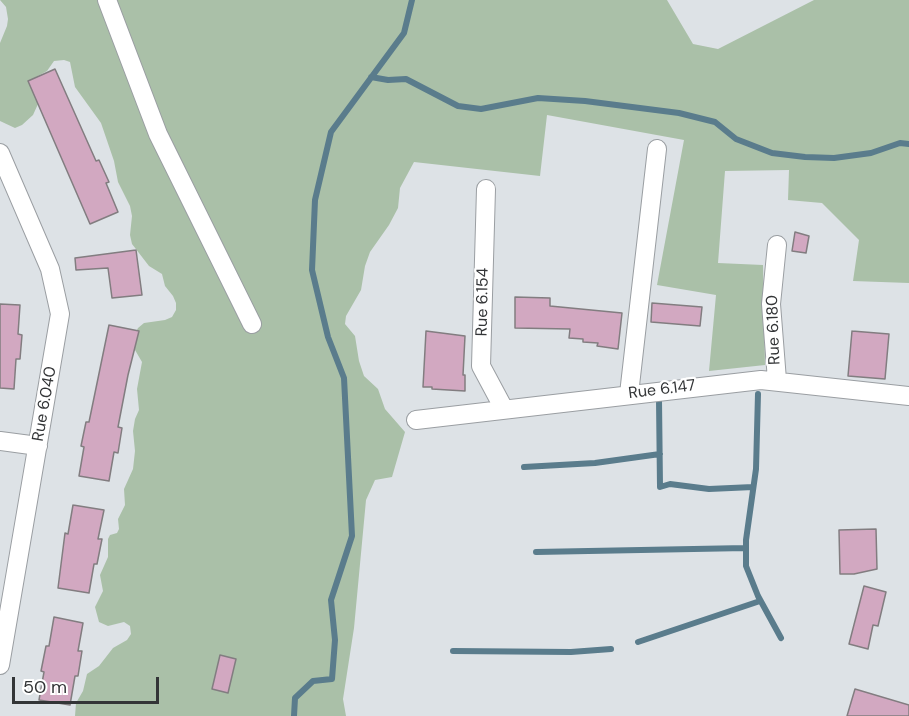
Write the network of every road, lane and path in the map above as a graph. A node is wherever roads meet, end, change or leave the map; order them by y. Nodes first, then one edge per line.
1 (107, 0) edge
2 (657, 149) dead end
3 (0, 153) edge
4 (486, 189) dead end
5 (777, 245) dead end
6 (252, 324) dead end
7 (777, 380) junction
8 (629, 394) junction
9 (909, 396) edge
10 (504, 409) junction
11 (416, 420) dead end
12 (0, 441) edge
13 (38, 446) junction
14 (0, 664) edge

1 - 6 street
2 - 8 street
3 - 13 street, Rue 6.040
4 - 10 street, Rue 6.154
5 - 7 street, Rue 6.180
7 - 8 street, Rue 6.147
7 - 9 street, Rue 6.147
8 - 10 street, Rue 6.147
10 - 11 street, Rue 6.147
12 - 13 street
13 - 14 street, Rue 6.040

